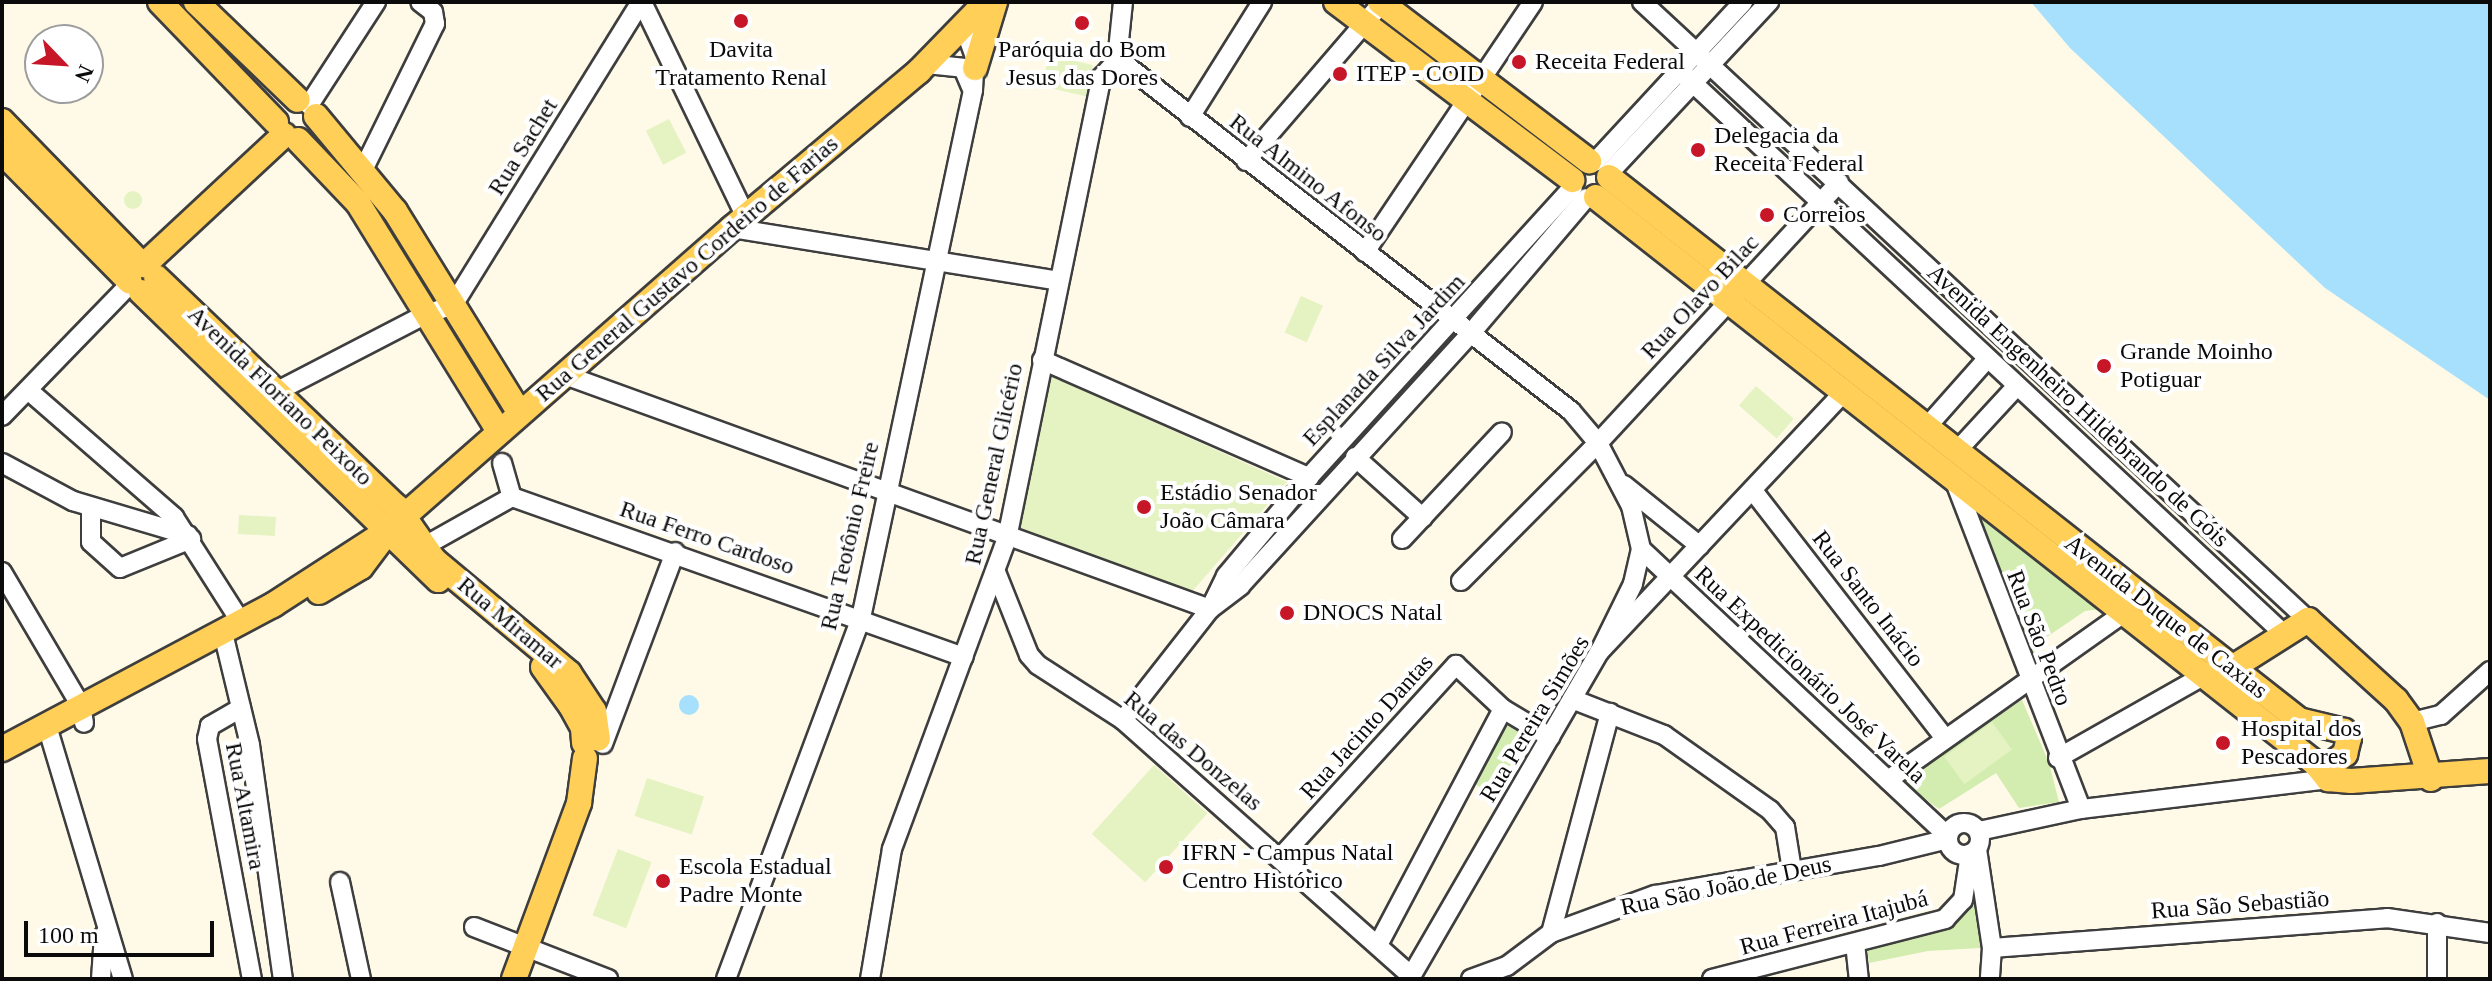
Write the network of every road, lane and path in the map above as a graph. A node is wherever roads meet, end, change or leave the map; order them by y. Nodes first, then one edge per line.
1 (160, 2) edge
2 (196, 2) edge
3 (376, 2) edge
4 (420, 2) edge
5 (641, 2) edge
6 (986, 2) edge
7 (995, 2) edge
8 (1123, 2) edge
9 (1262, 2) edge
10 (1336, 2) edge
11 (1382, 2) edge
12 (1533, 2) edge
13 (1642, 2) edge
14 (1743, 2) edge
15 (1769, 2) edge
16 (1365, 25) junction
17 (964, 26) junction
18 (229, 34) junction
19 (210, 53) junction
20 (1696, 53) junction
21 (1120, 57) junction
22 (927, 64) junction
23 (1710, 67) junction
24 (1680, 71) junction
25 (974, 79) junction
26 (1483, 81) junction
27 (1695, 85) junction
28 (1467, 104) junction
29 (308, 107) junction
30 (1190, 117) junction
31 (2, 121) edge
32 (286, 132) junction
33 (2, 152) edge
34 (1246, 161) junction
35 (364, 168) junction
36 (1591, 180) junction
37 (1839, 183) junction
38 (1860, 202) junction
39 (1818, 204) junction
40 (739, 222) junction
41 (1837, 222) junction
42 (1683, 236) junction
43 (1365, 252) junction
44 (1667, 255) junction
45 (934, 263) junction
46 (143, 279) junction
47 (1058, 281) junction
48 (1744, 285) junction
49 (1727, 303) junction
50 (1968, 305) junction
51 (439, 309) junction
52 (1454, 319) junction
53 (1948, 325) junction
54 (1471, 333) junction
55 (2027, 358) junction
56 (1042, 360) junction
57 (1986, 360) junction
58 (565, 375) junction
59 (2012, 383) junction
60 (28, 390) junction
61 (274, 392) junction
62 (1842, 394) junction
63 (253, 405) junction
64 (519, 412) junction
65 (3, 413) edge
66 (1364, 415) junction
67 (1925, 429) junction
68 (498, 430) junction
69 (1502, 432) dead end
70 (1378, 433) junction
71 (1598, 443) junction
72 (1955, 453) junction
73 (1355, 457) junction
74 (2, 463) edge
75 (502, 463) dead end
76 (2153, 476) junction
77 (1309, 477) junction
78 (1955, 482) junction
79 (1622, 483) junction
80 (1754, 492) junction
81 (885, 494) junction
82 (2134, 496) junction
83 (512, 497) junction
84 (91, 508) junction
85 (1423, 518) junction
86 (395, 524) junction
87 (189, 537) junction
88 (1007, 538) junction
89 (1402, 539) dead end
90 (1700, 546) junction
91 (1641, 549) junction
92 (416, 551) junction
93 (675, 552) junction
94 (361, 567) junction
95 (2, 572) edge
96 (996, 572) junction
97 (1669, 578) junction
98 (1461, 581) dead end
99 (1210, 609) junction
100 (2124, 613) junction
101 (861, 618) junction
102 (2308, 620) junction
103 (231, 634) junction
104 (2286, 636) junction
105 (1600, 651) junction
106 (963, 657) junction
107 (2220, 669) junction
108 (2490, 671) edge
109 (2029, 680) junction
110 (1572, 699) junction
111 (241, 708) junction
112 (1503, 709) junction
113 (1610, 713) junction
114 (83, 714) junction
115 (1123, 720) junction
116 (2412, 722) junction
117 (50, 734) junction
118 (1943, 736) junction
119 (1550, 737) junction
120 (2, 749) edge
121 (594, 749) junction
122 (2058, 758) junction
123 (2, 767) edge
124 (2322, 771) junction
125 (2490, 771) edge
126 (2431, 779) junction
127 (1888, 780) junction
128 (2081, 809) junction
129 (1948, 837) junction
130 (1975, 845) junction
131 (1281, 857) junction
132 (1792, 870) junction
133 (340, 882) dead end
134 (2437, 923) junction
135 (105, 924) junction
136 (474, 927) dead end
137 (1551, 933) junction
138 (2490, 933) edge
139 (1855, 943) junction
140 (1992, 948) junction
141 (1382, 949) junction
142 (531, 950) junction
143 (1413, 977) edge
144 (101, 979) edge
145 (123, 979) edge
146 (252, 979) edge
147 (283, 979) edge
148 (361, 979) edge
149 (514, 979) edge
150 (530, 979) edge
151 (608, 979) edge
152 (726, 979) edge
153 (870, 979) edge
154 (1471, 979) edge
155 (1712, 979) edge
156 (1859, 979) edge
157 (1990, 979) edge
158 (2437, 979) edge

1 - 19 main road
2 - 18 main road
3 - 29 street
4 - 35 street
5 - 40 street
5 - 51 street, Rua Sachet
6 - 17 main road, Rua General Gustavo Cordeiro de Farias
7 - 25 main road
8 - 21 street, Rua General Glicério
9 - 30 street
10 - 16 main road, Avenida Duque de Caxias
11 - 16 street
11 - 26 main road, Avenida Duque de Caxias
12 - 26 street
13 - 20 street, Avenida Engenheiro Hildebrando de Góis
14 - 20 street, Esplanada Silva Jardim
15 - 23 street, Esplanada Silva Jardim
16 - 28 main road, Avenida Duque de Caxias
16 - 34 street
17 - 22 main road, Rua General Gustavo Cordeiro de Farias
17 - 25 street, Rua Teotônio Freire
18 - 19 main road
18 - 29 main road
19 - 32 main road
20 - 23 street, Avenida Engenheiro Hildebrando de Góis
20 - 24 street, Esplanada Silva Jardim
21 - 30 street, Rua Almino Afonso
21 - 47 street, Rua General Glicério
22 - 25 street
22 - 40 main road, Rua General Gustavo Cordeiro de Farias
23 - 27 street, Esplanada Silva Jardim
23 - 37 street, Avenida Engenheiro Hildebrando de Góis
24 - 27 street, Avenida Engenheiro Hildebrando de Góis
24 - 36 street, Esplanada Silva Jardim
25 - 45 street, Rua Teotônio Freire
26 - 28 street
26 - 36 main road, Avenida Duque de Caxias
27 - 36 street, Esplanada Silva Jardim
27 - 39 street, Avenida Engenheiro Hildebrando de Góis
28 - 36 main road, Avenida Duque de Caxias
28 - 43 street
29 - 32 main road
29 - 32 main road
29 - 35 main road
30 - 34 street, Rua Almino Afonso
31 - 46 main road, Avenida Floriano Peixoto
32 - 46 main road
32 - 51 main road
33 - 46 main road, Avenida Floriano Peixoto
34 - 43 street, Rua Almino Afonso
35 - 51 main road
36 - 42 main road, Avenida Duque de Caxias
36 - 44 main road, Avenida Duque de Caxias
36 - 52 street, Esplanada Silva Jardim
36 - 54 street, Esplanada Silva Jardim
37 - 38 street, Avenida Engenheiro Hildebrando de Góis
37 - 39 street, Rua Olavo Bilac
38 - 41 street
38 - 50 street, Avenida Engenheiro Hildebrando de Góis
39 - 41 street, Avenida Engenheiro Hildebrando de Góis
39 - 48 street, Rua Olavo Bilac
40 - 45 street
40 - 58 main road, Rua General Gustavo Cordeiro de Farias
41 - 53 street, Avenida Engenheiro Hildebrando de Góis
42 - 44 main road
42 - 48 main road, Avenida Duque de Caxias
43 - 52 street, Rua Almino Afonso
44 - 49 main road, Avenida Duque de Caxias
45 - 47 street
45 - 81 street, Rua Teotônio Freire
46 - 60 street
46 - 61 main road, Avenida Floriano Peixoto
46 - 63 main road, Avenida Floriano Peixoto
47 - 56 street, Rua General Glicério
48 - 49 street, Rua Olavo Bilac
48 - 67 main road, Avenida Duque de Caxias
49 - 62 main road, Avenida Duque de Caxias
49 - 71 street, Rua Olavo Bilac
50 - 53 street
50 - 55 street, Avenida Engenheiro Hildebrando de Góis
51 - 61 street
51 - 64 main road
51 - 68 main road
52 - 54 street, Rua Almino Afonso
52 - 66 street, Esplanada Silva Jardim
53 - 57 street, Avenida Engenheiro Hildebrando de Góis
54 - 70 street, Esplanada Silva Jardim
54 - 71 street, Rua Almino Afonso
55 - 59 street
55 - 76 street, Avenida Engenheiro Hildebrando de Góis
56 - 77 street
56 - 88 street, Rua General Glicério
57 - 59 street, Avenida Engenheiro Hildebrando de Góis
57 - 67 street
58 - 64 main road, Rua General Gustavo Cordeiro de Farias
58 - 81 street
59 - 72 street
59 - 82 street, Avenida Engenheiro Hildebrando de Góis
60 - 65 street
60 - 87 street
61 - 63 street
61 - 86 main road, Avenida Floriano Peixoto
62 - 78 main road, Avenida Duque de Caxias
62 - 80 street, Rua Pereira Simões
63 - 86 main road, Avenida Floriano Peixoto
64 - 68 main road, Rua General Gustavo Cordeiro de Farias
66 - 70 street
66 - 77 street, Esplanada Silva Jardim
67 - 72 main road, Avenida Duque de Caxias
68 - 86 main road, Rua General Gustavo Cordeiro de Farias
69 - 85 street
70 - 73 street, Esplanada Silva Jardim
71 - 79 street, Rua Almino Afonso
71 - 98 street
72 - 107 main road, Avenida Duque de Caxias
73 - 85 street
73 - 99 street, Esplanada Silva Jardim
74 - 84 street
75 - 83 street
76 - 82 street
76 - 102 street, Avenida Engenheiro Hildebrando de Góis
77 - 99 street, Esplanada Silva Jardim
78 - 100 main road, Avenida Duque de Caxias
78 - 109 street, Rua São Pedro
79 - 90 street
79 - 91 street
80 - 90 street, Rua Pereira Simões
80 - 118 street, Rua Santo Inácio
81 - 88 street
81 - 101 street, Rua Teotônio Freire
82 - 104 street, Avenida Engenheiro Hildebrando de Góis
83 - 92 street
83 - 93 street, Rua Ferro Cardoso
84 - 87 street
84 - 87 street
85 - 89 street
86 - 92 main road, Rua Miramar
86 - 94 main road, Rua General Gustavo Cordeiro de Farias
86 - 103 main road, Rua General Gustavo Cordeiro de Farias
87 - 103 street
88 - 96 street, Rua General Glicério
88 - 99 street
90 - 97 street, Rua Pereira Simões
91 - 97 street, Rua Expedicionário José Varela
91 - 105 street
92 - 94 main road
92 - 121 main road, Rua Miramar
93 - 101 street, Rua Ferro Cardoso
93 - 121 street
94 - 103 main road, Rua General Gustavo Cordeiro de Farias
95 - 114 street
96 - 106 street, Rua General Glicério
96 - 115 street, Rua das Donzelas
97 - 105 street, Rua Pereira Simões
97 - 127 street, Rua Expedicionário José Varela
99 - 115 street, Esplanada Silva Jardim
100 - 107 main road, Avenida Duque de Caxias
100 - 109 street
101 - 106 street, Rua Ferro Cardoso
101 - 152 street, Rua Teotônio Freire
102 - 104 main road
102 - 116 main road, Avenida Engenheiro Hildebrando de Góis
103 - 111 street
103 - 114 main road, Rua General Gustavo Cordeiro de Farias
104 - 107 main road
105 - 110 street, Rua Pereira Simões
106 - 153 street, Rua General Glicério
107 - 122 street
107 - 124 main road, Avenida Duque de Caxias
107 - 124 main road, Avenida Duque de Caxias
108 - 116 street
109 - 118 street
109 - 122 street, Rua São Pedro
110 - 113 street
110 - 119 street, Rua Pereira Simões
111 - 146 street, Rua Altamira
111 - 147 street
112 - 119 street
112 - 131 street, Rua Jacinto Dantas
112 - 141 street
113 - 132 street
113 - 137 street
114 - 117 main road, Rua General Gustavo Cordeiro de Farias
115 - 131 street, Rua das Donzelas
116 - 126 main road, Avenida Engenheiro Hildebrando de Góis
117 - 120 main road, Rua General Gustavo Cordeiro de Farias
117 - 123 main road, Rua General Gustavo Cordeiro de Farias
117 - 135 street
118 - 127 street
119 - 143 street, Rua Pereira Simões
121 - 142 main road, Rua Miramar
122 - 128 street, Rua São Pedro
124 - 126 main road
124 - 128 street
125 - 126 main road
127 - 129 street, Rua Expedicionário José Varela
128 - 130 street
129 - 130 street, Rua Expedicionário José Varela
129 - 130 street, Rua São João de Deus
129 - 132 street, Rua São João de Deus
130 - 139 street, Rua Ferreira Itajubá
130 - 140 street
131 - 141 street, Rua das Donzelas
132 - 137 street, Rua São João de Deus
133 - 148 street
134 - 138 street, Rua São Sebastião
134 - 140 street, Rua São Sebastião
134 - 158 street
135 - 144 street
135 - 145 street
136 - 142 street
137 - 154 street, Rua São João de Deus
139 - 155 street, Rua Ferreira Itajubá
139 - 156 street
140 - 157 street
141 - 143 street, Rua das Donzelas
142 - 149 main road, Rua Miramar
142 - 150 main road, Rua Miramar
142 - 151 street

